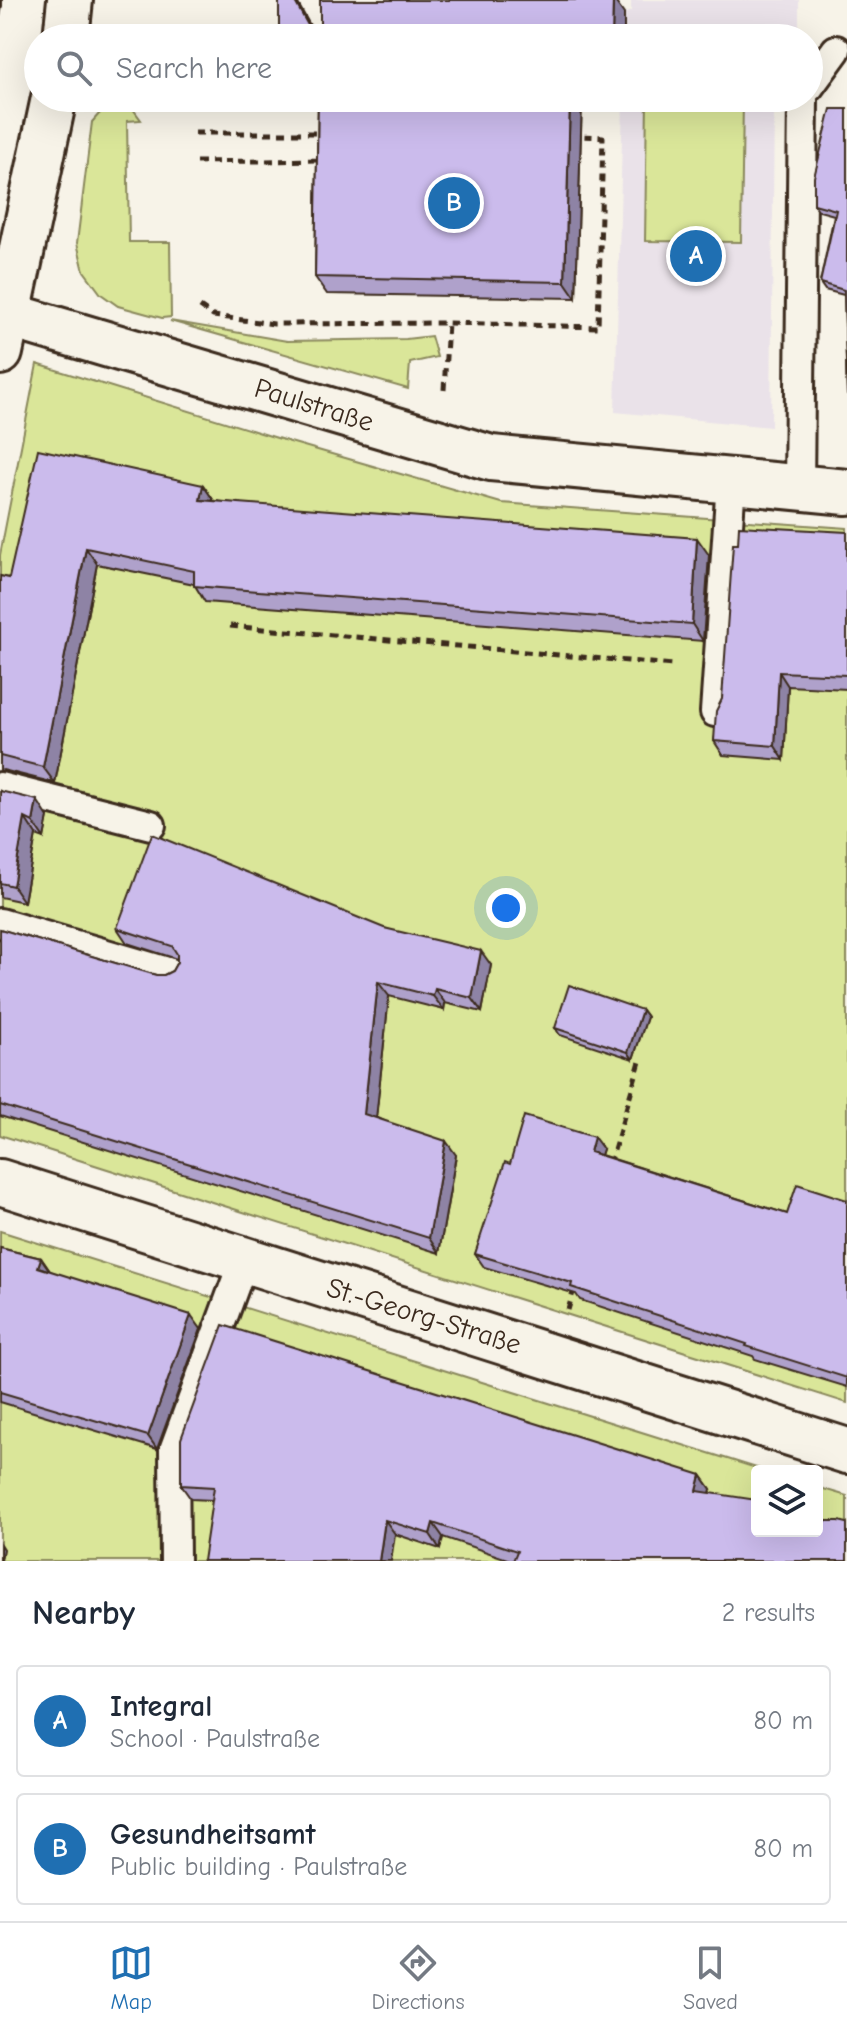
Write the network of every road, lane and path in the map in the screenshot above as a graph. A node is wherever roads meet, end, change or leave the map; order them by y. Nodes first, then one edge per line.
1 (70, 0) edge
2 (67, 24) edge
3 (836, 50) dead end
4 (823, 68) edge
5 (51, 112) edge
6 (803, 112) edge
7 (195, 133) dead end
8 (337, 133) edge
9 (575, 136) dead end
10 (327, 160) edge
11 (196, 162) dead end
12 (200, 307) dead end
13 (448, 323) junction
14 (3, 327) edge
15 (441, 443) junction
16 (731, 482) junction
17 (799, 488) junction
18 (847, 492) edge
19 (230, 626) dead end
20 (718, 669) junction
21 (715, 712) edge
22 (0, 787) edge
23 (151, 825) dead end
24 (0, 923) edge
25 (171, 973) edge
26 (641, 1058) dead end
27 (606, 1178) edge
28 (0, 1182) edge
29 (244, 1260) junction
30 (576, 1283) edge
31 (554, 1358) junction
32 (847, 1451) edge
33 (175, 1561) edge

1 - 2 street
3 - 4 lane
5 - 14 street, Paulstraße
6 - 17 lane
7 - 8 path
9 - 13 path
10 - 11 path
12 - 13 path
13 - 15 path
14 - 15 street, Paulstraße
15 - 16 street, Paulstraße
16 - 17 street, Paulstraße
16 - 20 lane
17 - 18 street, Paulstraße
19 - 20 path
20 - 21 lane
22 - 23 lane
24 - 25 lane
26 - 27 path
28 - 29 street, St.-Georg-Straße
29 - 31 street, St.-Georg-Straße
29 - 33 lane
30 - 31 path
31 - 32 street, St.-Georg-Straße

